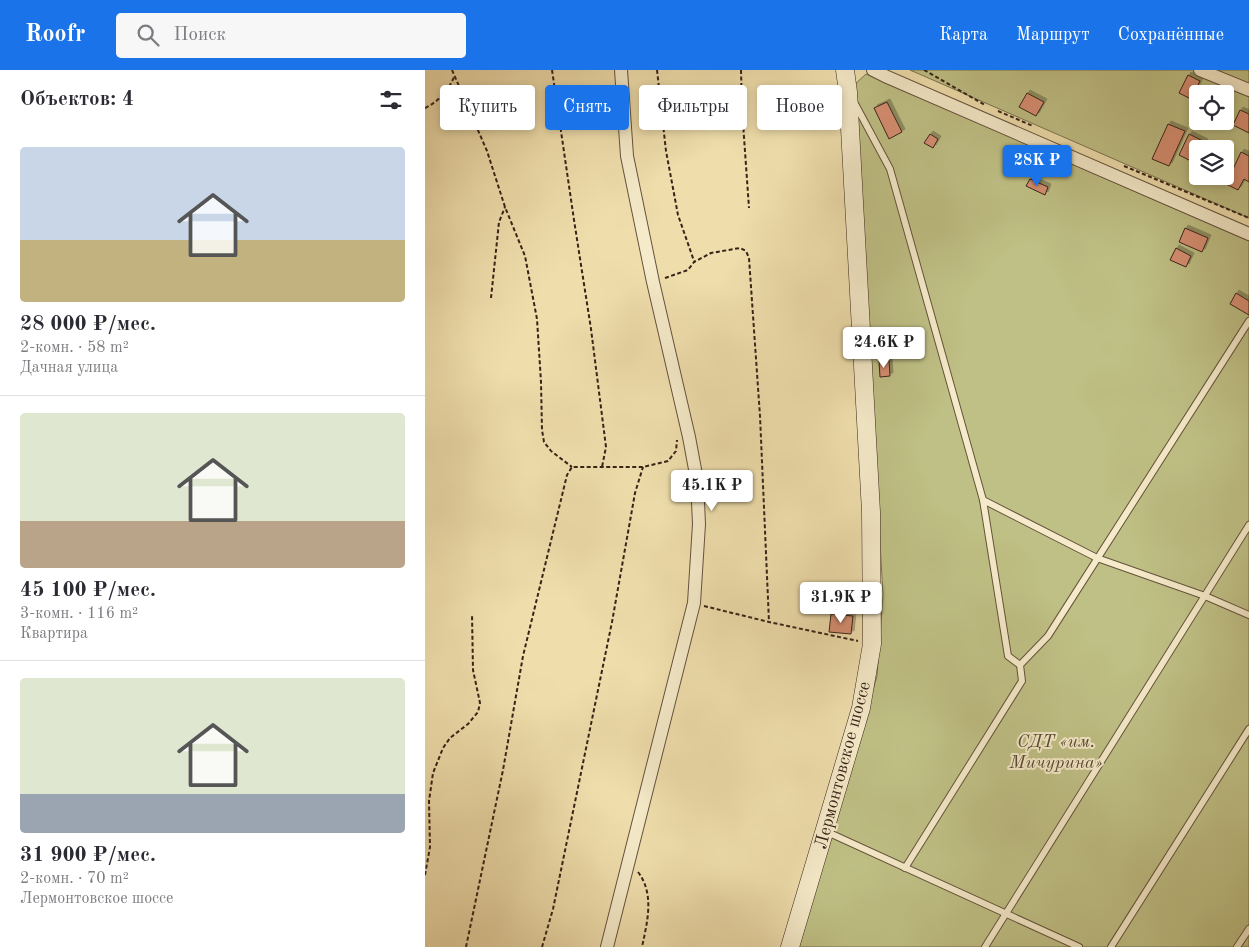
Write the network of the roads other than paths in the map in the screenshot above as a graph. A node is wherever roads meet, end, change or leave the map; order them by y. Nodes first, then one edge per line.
1 (621, 70) edge
2 (845, 70) edge
3 (873, 70) edge
4 (1200, 70) edge
5 (1249, 90) edge
6 (848, 92) junction
7 (1249, 234) edge
8 (1249, 321) edge
9 (983, 500) junction
10 (1249, 525) edge
11 (1097, 558) junction
12 (1205, 596) junction
13 (1249, 615) edge
14 (1020, 665) junction
15 (1249, 729) edge
16 (824, 831) junction
17 (905, 868) junction
18 (1006, 914) junction
19 (1249, 929) edge
20 (607, 947) edge
21 (790, 947) edge
22 (985, 947) edge
23 (1079, 947) edge
24 (1111, 947) edge
25 (1237, 947) edge

1 - 20 street
2 - 6 street, Лермонтовское шоссе
3 - 7 street
4 - 5 street
6 - 9 lane
6 - 16 street, Лермонтовское шоссе
8 - 11 lane
9 - 11 lane
9 - 14 lane
10 - 12 lane
11 - 12 lane
11 - 14 lane
12 - 13 lane
12 - 18 lane
14 - 17 lane
15 - 24 lane
16 - 17 lane
16 - 21 street, Лермонтовское шоссе
17 - 18 lane
18 - 22 lane
18 - 23 lane
19 - 25 lane

